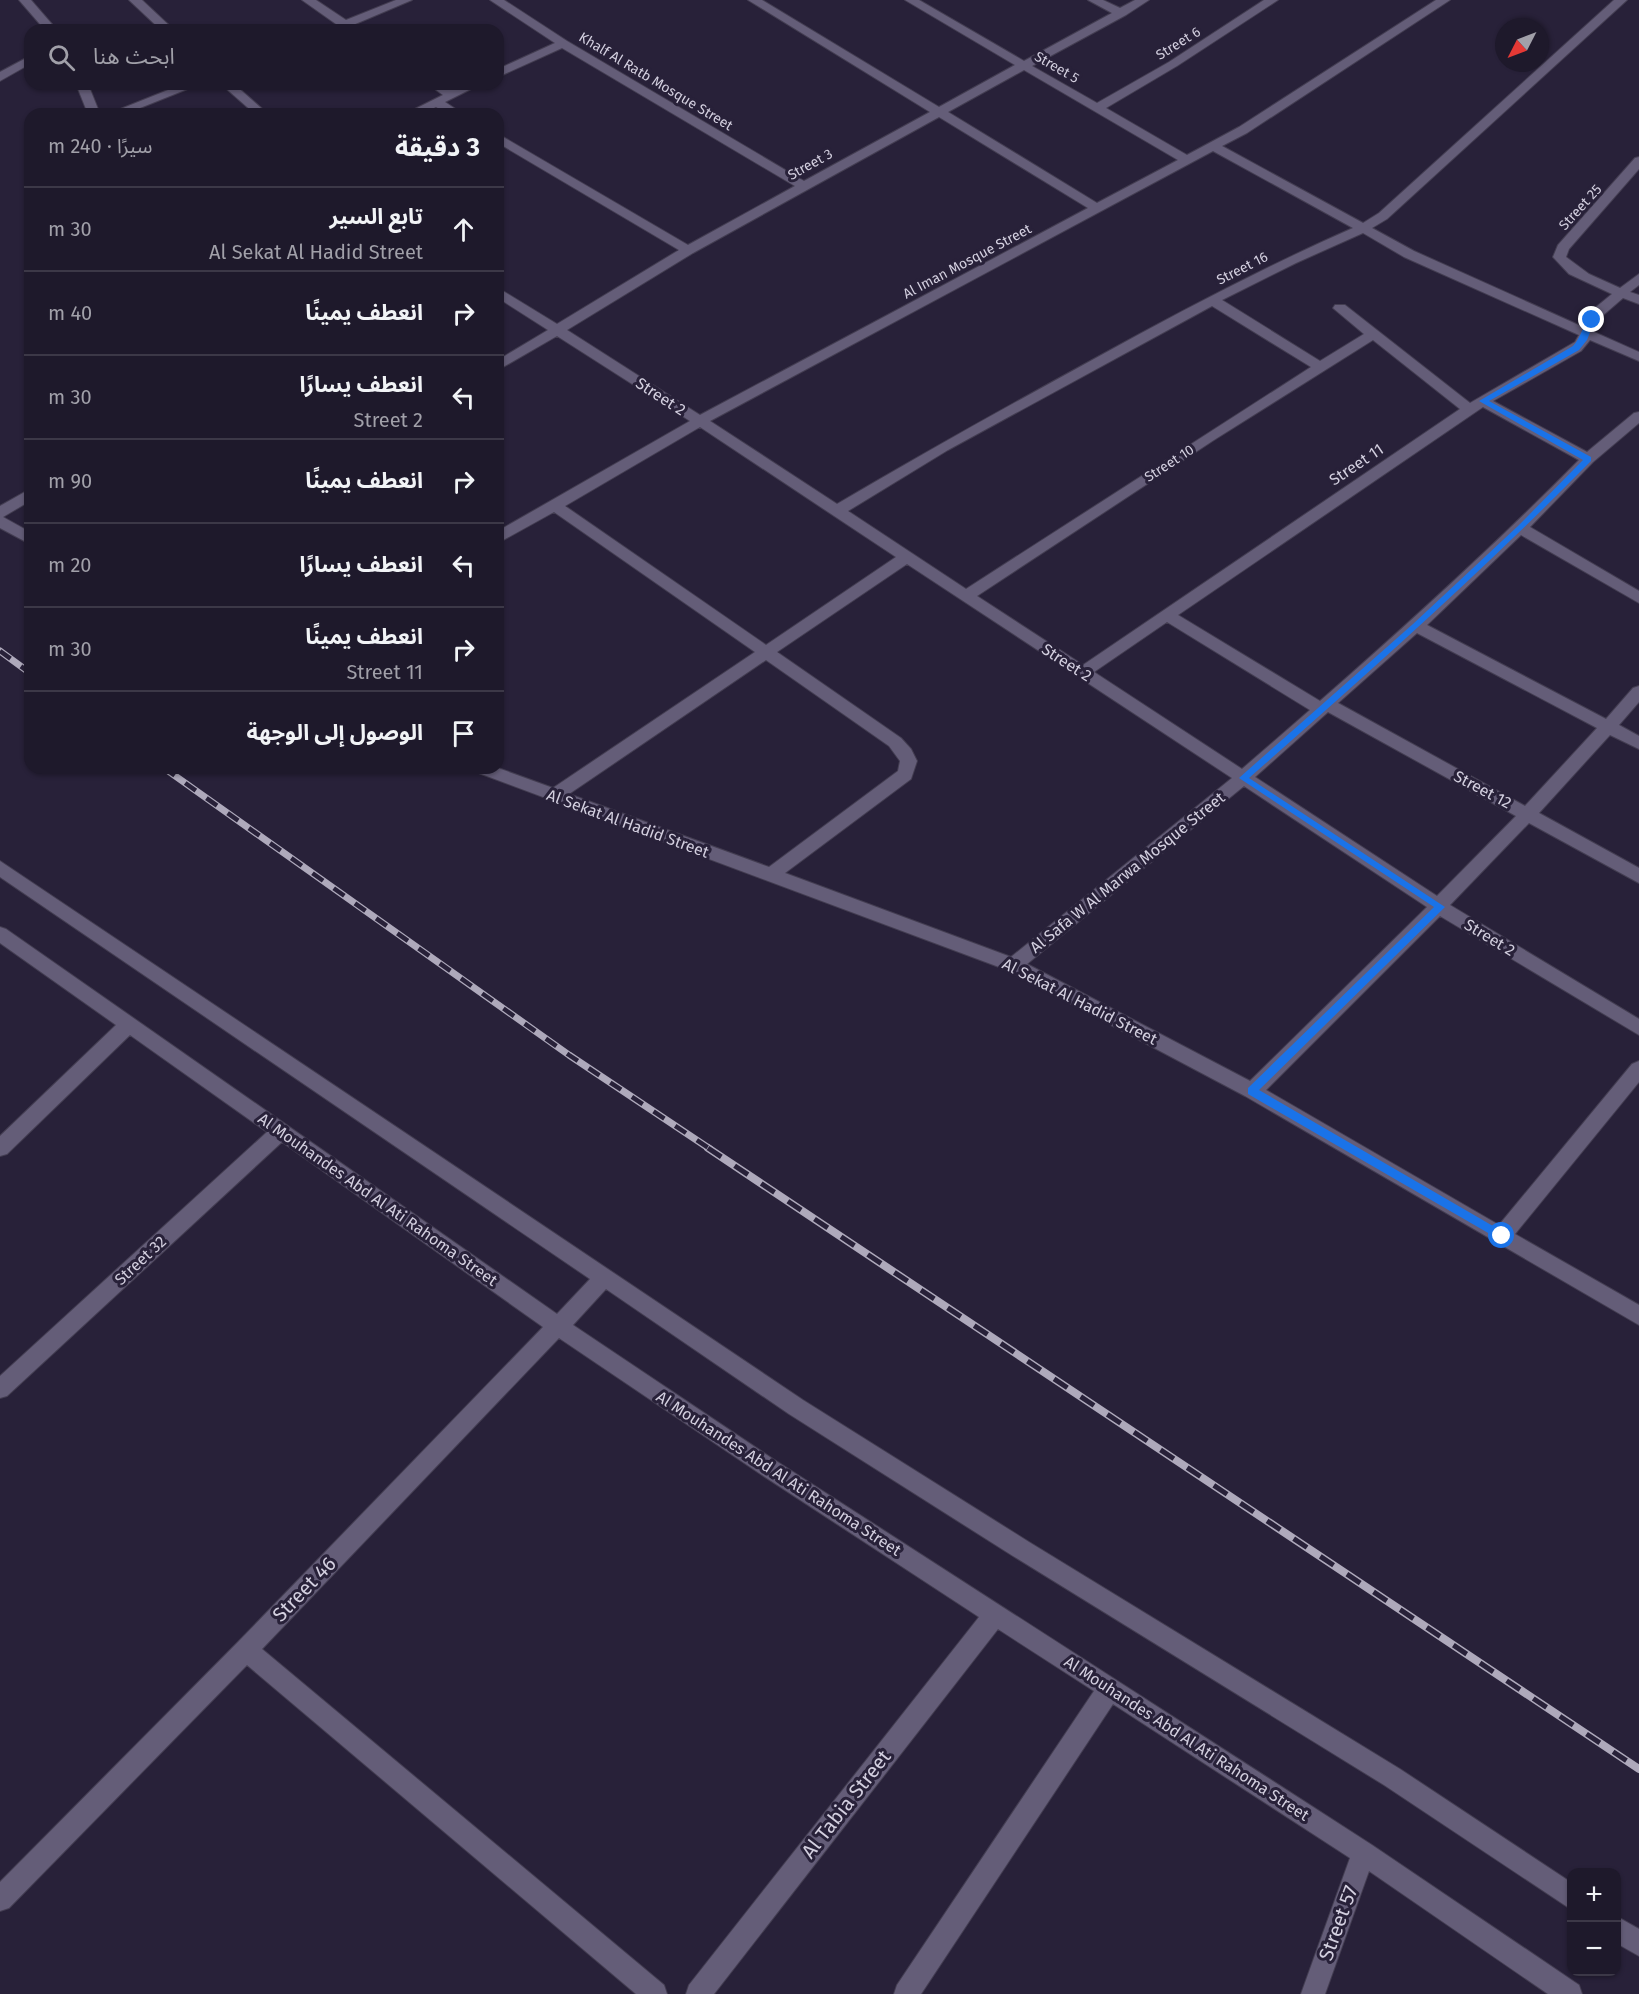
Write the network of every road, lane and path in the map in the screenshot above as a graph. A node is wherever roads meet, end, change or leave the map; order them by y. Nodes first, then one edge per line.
1 (25, 0) edge
2 (135, 0) edge
3 (308, 0) edge
4 (406, 0) edge
5 (496, 0) edge
6 (754, 0) edge
7 (911, 0) edge
8 (1094, 0) edge
9 (1143, 0) edge
10 (1272, 0) edge
11 (1443, 0) edge
12 (1621, 0) edge
13 (1122, 13) junction
14 (46, 24) edge
15 (161, 24) edge
16 (344, 24) edge
17 (354, 24) edge
18 (563, 44) junction
19 (24, 62) edge
20 (1026, 66) junction
21 (504, 70) edge
22 (0, 76) edge
23 (84, 90) edge
24 (178, 90) edge
25 (234, 90) edge
26 (443, 90) edge
27 (462, 90) edge
28 (451, 95) junction
29 (436, 102) junction
30 (92, 108) edge
31 (130, 108) edge
32 (255, 108) edge
33 (424, 108) edge
34 (446, 108) edge
35 (1097, 108) junction
36 (939, 110) junction
37 (504, 142) edge
38 (1213, 146) junction
39 (1187, 160) junction
40 (1639, 161) edge
41 (803, 186) junction
42 (1097, 208) junction
43 (1364, 228) junction
44 (688, 250) junction
45 (1639, 278) edge
46 (1622, 292) junction
47 (504, 296) edge
48 (1212, 300) junction
49 (1639, 300) edge
50 (1340, 308) dead end
51 (557, 330) junction
52 (1373, 334) junction
53 (1586, 334) junction
54 (1639, 357) edge
55 (504, 362) edge
56 (1320, 367) junction
57 (1483, 401) junction
58 (1469, 409) junction
59 (1639, 416) edge
60 (700, 421) junction
61 (1588, 459) junction
62 (24, 498) edge
63 (554, 505) junction
64 (837, 511) junction
65 (0, 513) edge
66 (0, 521) edge
67 (1521, 528) junction
68 (504, 534) edge
69 (24, 535) edge
70 (907, 557) junction
71 (966, 596) junction
72 (1639, 598) edge
73 (1167, 615) junction
74 (1416, 626) junction
75 (766, 652) junction
76 (1083, 672) junction
77 (1639, 692) edge
78 (1324, 707) junction
79 (1608, 727) junction
80 (1639, 743) edge
81 (497, 774) edge
82 (1243, 778) junction
83 (553, 796) junction
84 (1529, 814) junction
85 (0, 868) edge
86 (772, 874) junction
87 (1639, 876) edge
88 (1440, 907) junction
89 (2, 938) edge
90 (1013, 964) junction
91 (128, 1025) junction
92 (1639, 1028) edge
93 (1639, 1069) edge
94 (1252, 1091) junction
95 (281, 1131) junction
96 (0, 1148) edge
97 (1502, 1236) junction
98 (605, 1277) junction
99 (1639, 1316) edge
100 (558, 1326) junction
101 (0, 1389) edge
102 (995, 1614) junction
103 (246, 1650) junction
104 (1110, 1688) junction
105 (1364, 1852) junction
106 (1567, 1895) edge
107 (0, 1899) edge
108 (1621, 1931) edge
109 (1639, 1944) edge
110 (655, 1994) edge
111 (698, 1994) edge
112 (906, 1994) edge
113 (1313, 1994) edge
114 (1570, 1994) edge

1 - 14 street
2 - 15 street
3 - 16 street
4 - 17 street
5 - 18 street, Khalf Al Ratb Mosque Street
6 - 36 street
7 - 20 street, Street 5
8 - 13 street
9 - 13 street, Street 3
10 - 35 street, Street 6
11 - 38 street, Al Iman Mosque Street
12 - 43 street, Street 16
13 - 20 street, Street 3
18 - 21 street
18 - 41 street, Khalf Al Ratb Mosque Street
19 - 22 street
20 - 35 street, Street 5
20 - 36 street, Street 3
23 - 30 street
24 - 31 street
25 - 32 street
26 - 28 street
27 - 28 street
28 - 29 street
29 - 33 street
29 - 34 street
35 - 39 street, Street 5
36 - 41 street, Street 3
36 - 42 street
37 - 44 street
38 - 39 street, Al Iman Mosque Street
38 - 43 street
39 - 42 street, Al Iman Mosque Street
40 - 46 street, Street 25
41 - 44 street, Street 3
42 - 60 street, Al Iman Mosque Street
43 - 48 street, Street 16
43 - 53 street
44 - 51 street, Street 3
45 - 46 street, Street 11
46 - 49 street
46 - 53 street, Street 11
47 - 51 street, Street 2
48 - 56 street
48 - 64 street, Street 16
50 - 52 street
51 - 55 street, Street 3
51 - 60 street, Street 2
52 - 56 street, Street 10
52 - 58 street
53 - 54 street
53 - 57 street, Street 11
56 - 71 street, Street 10
57 - 58 street, Street 11
57 - 61 street
58 - 73 street, Street 11
59 - 61 street, Al Safa W Al Marwa Mosque Street
60 - 63 street, Al Iman Mosque Street
60 - 64 street, Street 2
61 - 67 street, Al Safa W Al Marwa Mosque Street
62 - 65 street
63 - 68 street, Al Iman Mosque Street
63 - 75 street
64 - 70 street, Street 2
66 - 69 street
67 - 72 street
67 - 74 street, Al Safa W Al Marwa Mosque Street
70 - 71 street, Street 2
70 - 75 street
71 - 76 street, Street 2
73 - 76 street, Street 11
73 - 78 street, Street 12
74 - 78 street, Al Safa W Al Marwa Mosque Street
74 - 79 street
75 - 83 street
75 - 86 street
76 - 82 street, Street 2
77 - 79 street
78 - 82 street, Al Safa W Al Marwa Mosque Street
78 - 84 street, Street 12
79 - 80 street
79 - 84 street
81 - 83 street, Al Sekat Al Hadid Street
82 - 88 street, Street 2
82 - 90 street, Al Safa W Al Marwa Mosque Street
83 - 86 street, Al Sekat Al Hadid Street
84 - 87 street, Street 12
84 - 88 street
85 - 98 street
86 - 90 street, Al Sekat Al Hadid Street
88 - 92 street, Street 2
88 - 94 street
89 - 91 street, Al Mouhandes Abd Al Ati Rahoma Street
90 - 94 street, Al Sekat Al Hadid Street
91 - 95 street, Al Mouhandes Abd Al Ati Rahoma Street
91 - 96 street
93 - 97 street
94 - 97 street, Al Sekat Al Hadid Street
95 - 100 street, Al Mouhandes Abd Al Ati Rahoma Street
95 - 101 street, Street 32
97 - 99 street, Al Sekat Al Hadid Street
98 - 100 street, Street 46
98 - 106 street
100 - 102 street, Al Mouhandes Abd Al Ati Rahoma Street
100 - 103 street, Street 46
102 - 104 street, Al Mouhandes Abd Al Ati Rahoma Street
102 - 111 street, Al Tabia Street
103 - 107 street, Street 46
103 - 110 street
104 - 105 street, Al Mouhandes Abd Al Ati Rahoma Street
104 - 112 street
105 - 113 street, Street 57
105 - 114 street, Al Mouhandes Abd Al Ati Rahoma Street
108 - 109 street

